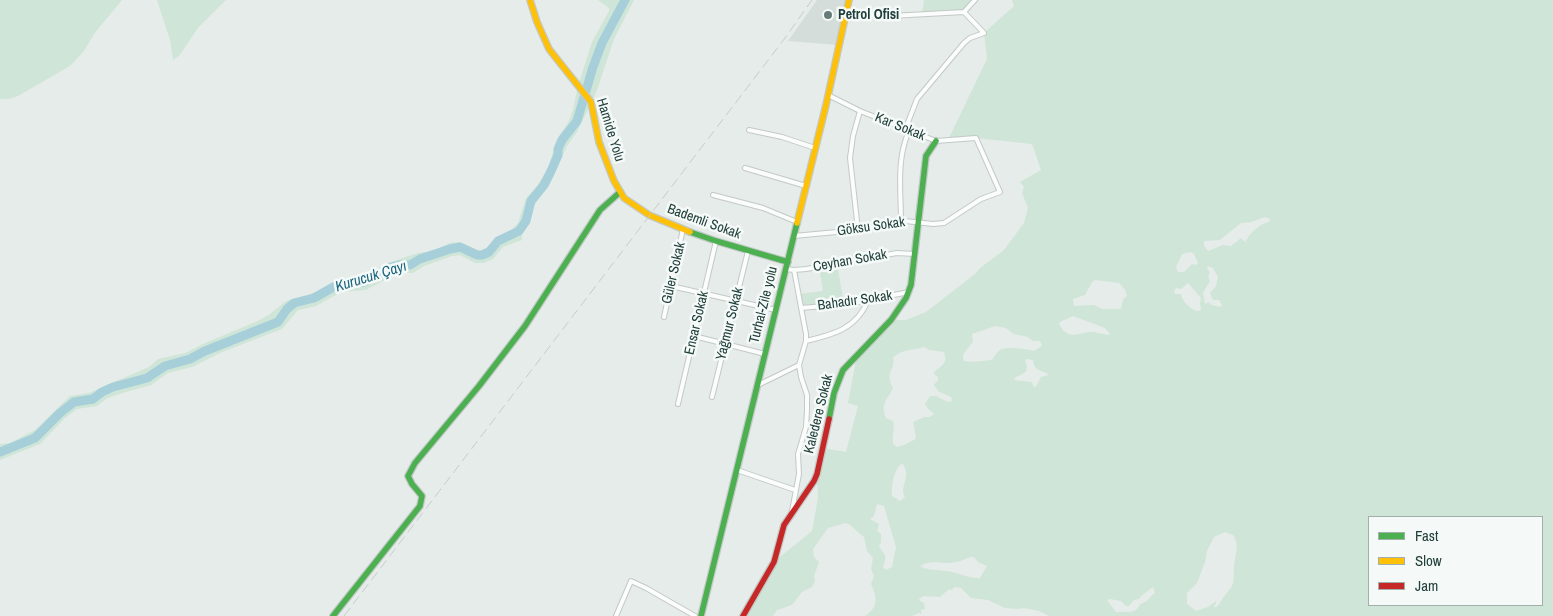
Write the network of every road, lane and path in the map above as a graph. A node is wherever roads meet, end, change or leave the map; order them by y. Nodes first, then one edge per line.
1 (530, 0) edge
2 (849, 0) edge
3 (975, 0) edge
4 (847, 12) junction
5 (964, 12) junction
6 (828, 95) junction
7 (860, 111) junction
8 (749, 130) dead end
9 (907, 130) junction
10 (936, 141) junction
11 (815, 148) junction
12 (745, 168) dead end
13 (806, 186) junction
14 (620, 192) junction
15 (1000, 192) joint
16 (713, 195) dead end
17 (797, 222) junction
18 (901, 222) junction
19 (917, 222) junction
20 (684, 229) junction
21 (858, 230) junction
22 (794, 236) junction
23 (716, 241) junction
24 (748, 250) junction
25 (914, 254) junction
26 (787, 265) junction
27 (794, 270) junction
28 (671, 286) junction
29 (909, 292) junction
30 (704, 293) junction
31 (868, 300) junction
32 (736, 301) junction
33 (801, 308) junction
34 (776, 310) junction
35 (664, 317) dead end
36 (694, 336) junction
37 (806, 341) junction
38 (726, 344) junction
39 (765, 354) junction
40 (799, 364) junction
41 (758, 385) junction
42 (712, 397) dead end
43 (678, 404) dead end
44 (737, 470) junction
45 (795, 490) junction
46 (792, 512) junction
47 (333, 616) edge
48 (616, 616) edge
49 (695, 616) edge
50 (701, 616) edge
51 (743, 616) edge

1 - 14 street, Hamide Yolu
2 - 4 street, Turhal-Zile yolu
3 - 5 street
4 - 5 street
4 - 6 street, Turhal-Zile yolu
5 - 9 street
6 - 7 street, Kar Sokak
6 - 11 street, Turhal-Zile yolu
7 - 9 street, Kar Sokak
7 - 21 street
8 - 11 street
9 - 10 street, Kar Sokak
9 - 18 street
10 - 15 street, Kar Sokak
10 - 19 street, Kaledere Sokak
11 - 13 street, Turhal-Zile yolu
12 - 13 street
13 - 17 street, Turhal-Zile yolu
14 - 20 street, Bademli Sokak
14 - 47 street
15 - 19 street, Göksu Sokak
16 - 17 street
17 - 22 street, Turhal-Zile yolu
18 - 19 street, Göksu Sokak
18 - 21 street, Göksu Sokak
19 - 25 street, Kaledere Sokak
20 - 23 street, Bademli Sokak
20 - 28 street, Güler Sokak
21 - 22 street, Göksu Sokak
22 - 26 street, Turhal-Zile yolu
23 - 24 street, Bademli Sokak
23 - 30 street, Ensar Sokak
24 - 26 street, Bademli Sokak
24 - 32 street, Yağmur Sokak
25 - 27 street, Ceyhan Sokak
25 - 29 street, Kaledere Sokak
26 - 27 street, Ceyhan Sokak
26 - 34 street, Turhal-Zile yolu
27 - 33 street
28 - 30 street
28 - 35 street, Güler Sokak
29 - 31 street, Bahadır Sokak
29 - 46 street, Kaledere Sokak
30 - 32 street
30 - 36 street, Ensar Sokak
31 - 33 street, Bahadır Sokak
31 - 37 street
32 - 34 street
32 - 38 street, Yağmur Sokak
33 - 37 street
34 - 39 street, Turhal-Zile yolu
36 - 38 street
36 - 43 street, Ensar Sokak
37 - 40 street
38 - 39 street
38 - 42 street, Yağmur Sokak
39 - 41 street, Turhal-Zile yolu
40 - 41 street
40 - 45 street
41 - 44 street, Turhal-Zile yolu
44 - 45 street
44 - 50 street, Turhal-Zile yolu
45 - 46 street
46 - 51 street, Kaledere Sokak
48 - 49 street

